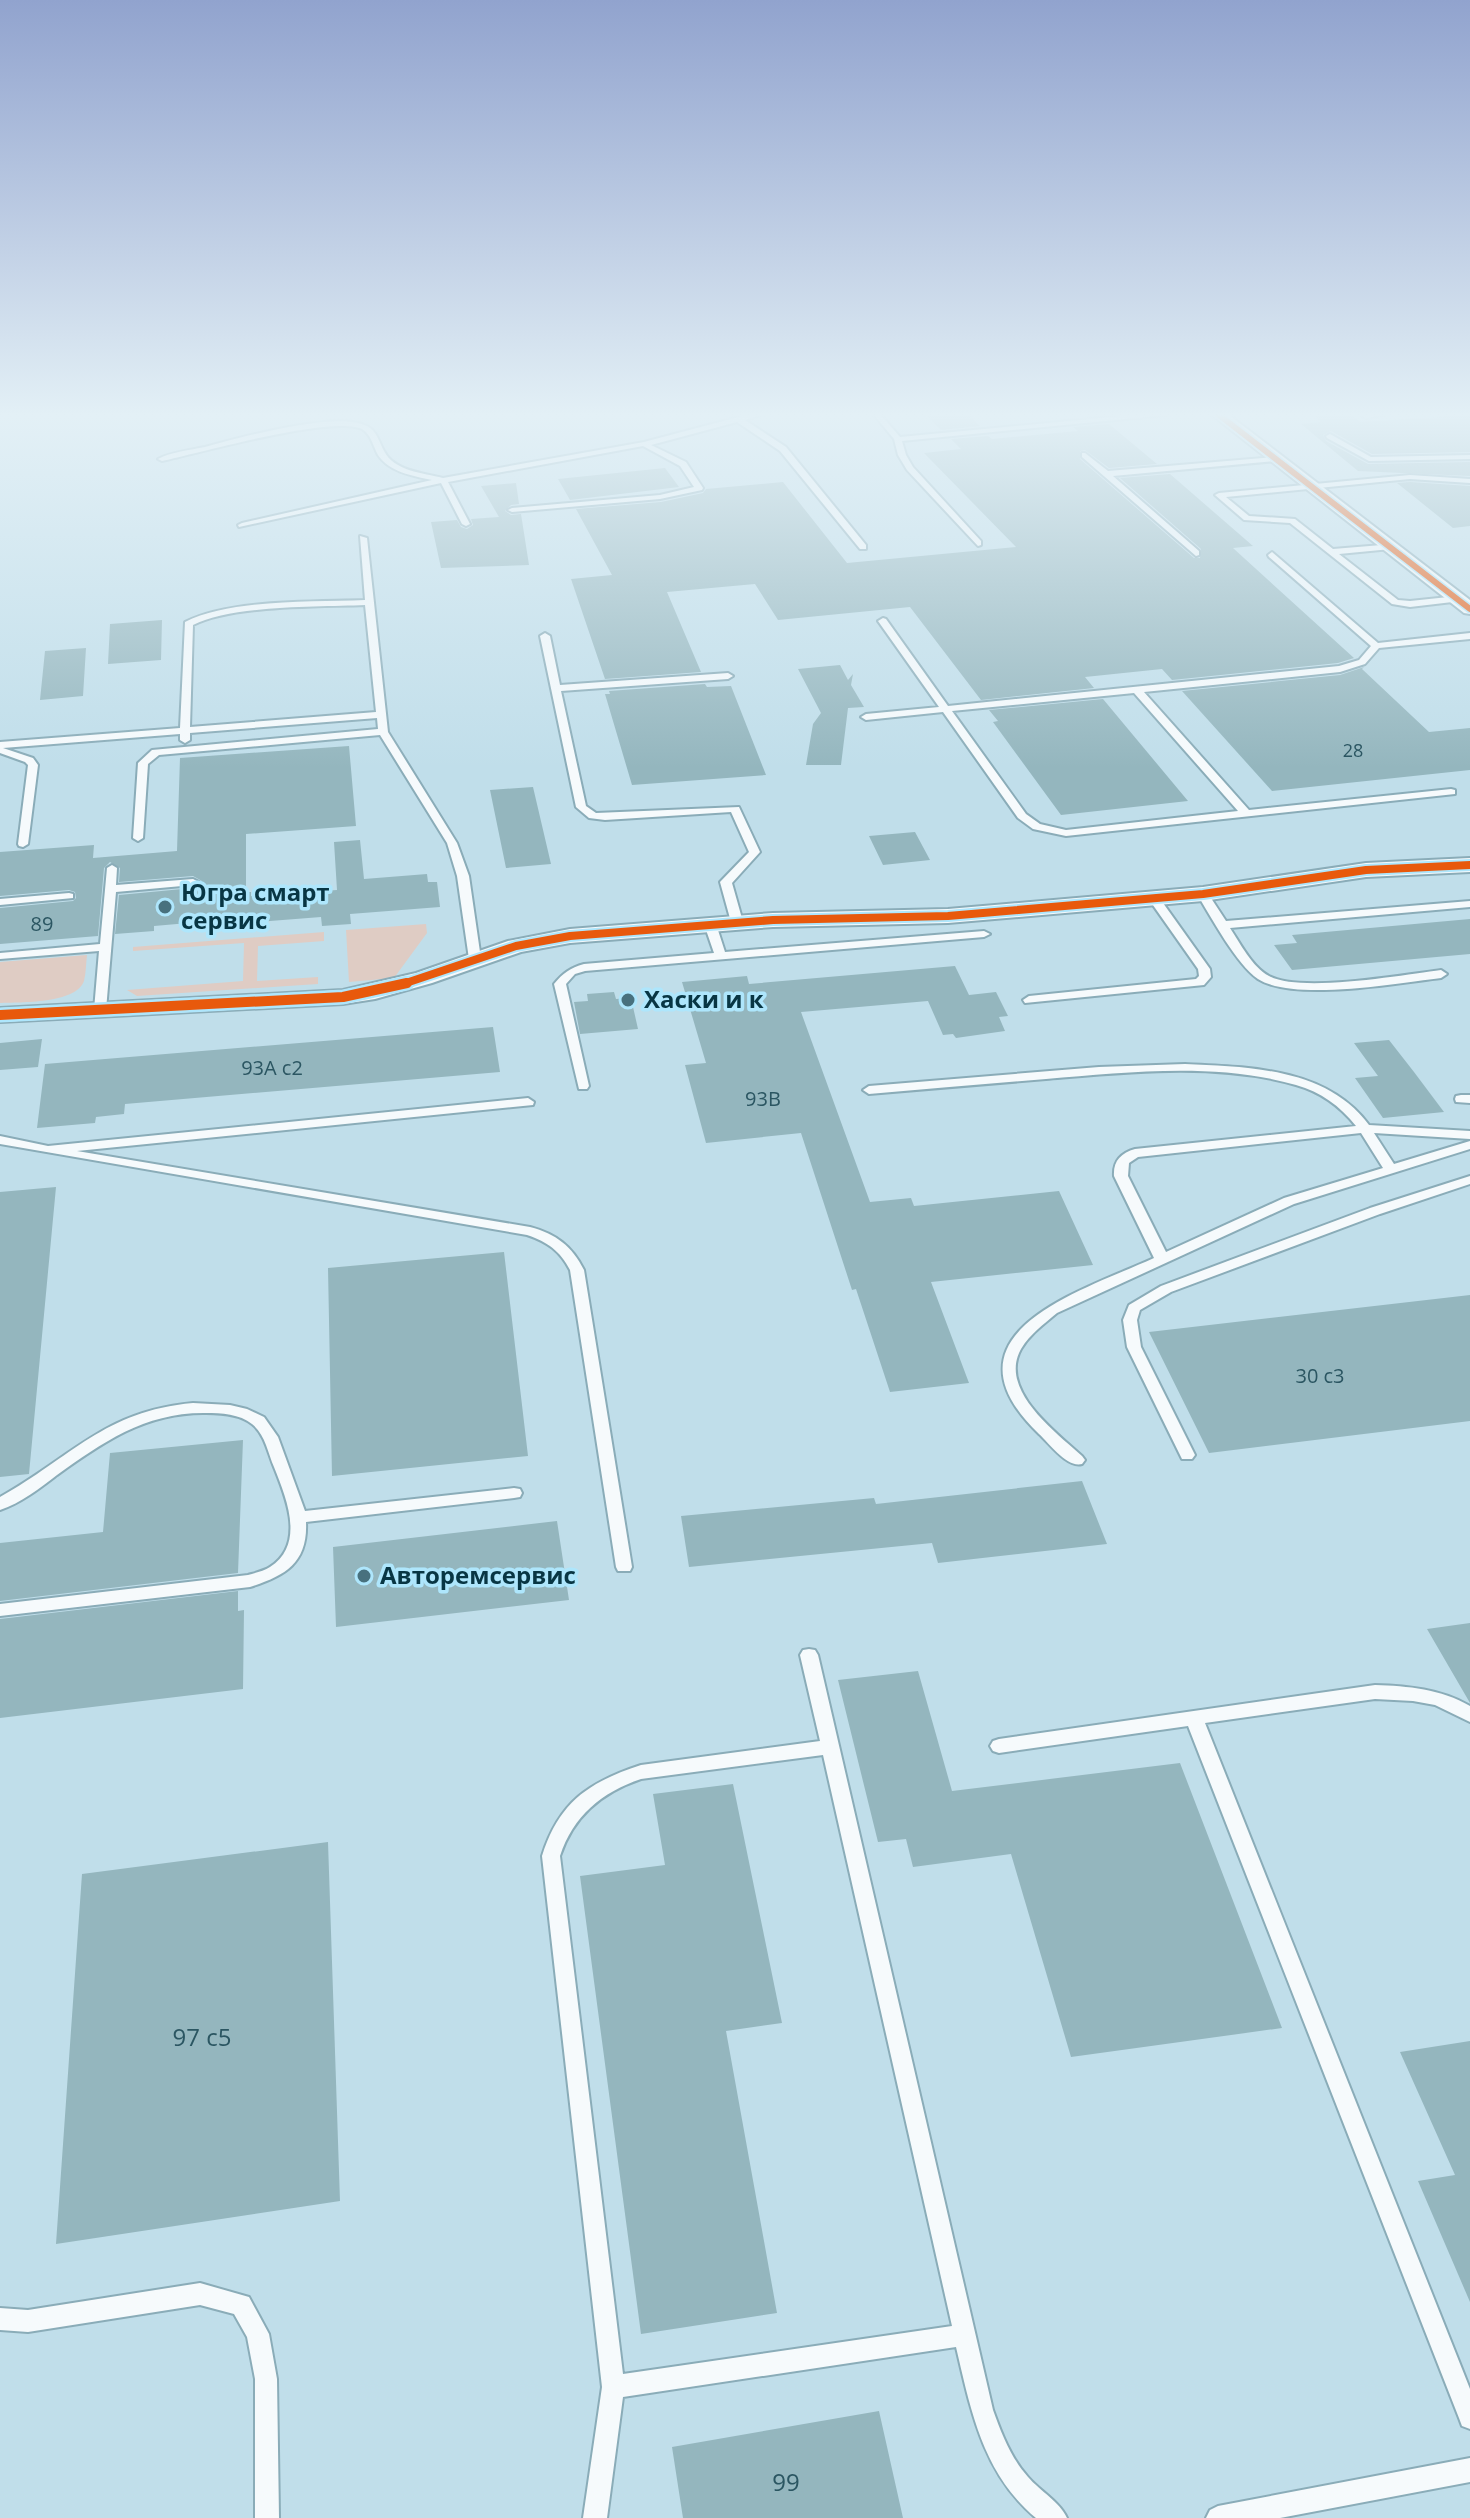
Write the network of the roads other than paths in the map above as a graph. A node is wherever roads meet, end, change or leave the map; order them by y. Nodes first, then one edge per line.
1 (851, 533) edge
2 (968, 533) edge
3 (1173, 533) edge
4 (1306, 533) edge
5 (1373, 533) edge
6 (363, 538) dead end
7 (978, 543) dead end
8 (1391, 546) junction
9 (863, 547) dead end
10 (1331, 552) junction
11 (1196, 553) dead end
12 (1272, 555) dead end
13 (370, 602) junction
14 (1464, 604) edge
15 (883, 621) dead end
16 (545, 636) dead end
17 (1470, 636) edge
18 (1376, 646) junction
19 (728, 676) dead end
20 (556, 688) junction
21 (1137, 690) junction
22 (946, 709) junction
23 (381, 715) junction
24 (866, 717) dead end
25 (186, 730) junction
26 (383, 732) junction
27 (0, 748) edge
28 (185, 748) junction
29 (1451, 792) dead end
30 (1246, 814) junction
31 (138, 838) dead end
32 (23, 844) dead end
33 (1470, 865) edge
34 (112, 868) dead end
35 (193, 882) dead end
36 (110, 889) junction
37 (1203, 894) junction
38 (69, 896) dead end
39 (1154, 898) junction
40 (0, 902) edge
41 (1470, 904) edge
42 (737, 922) junction
43 (710, 924) junction
44 (1223, 925) junction
45 (984, 934) dead end
46 (106, 947) junction
47 (0, 956) edge
48 (721, 957) junction
49 (475, 959) junction
50 (1441, 974) dead end
51 (1029, 1000) dead end
52 (100, 1010) junction
53 (0, 1015) edge
54 (583, 1086) dead end
55 (869, 1090) dead end
56 (528, 1102) dead end
57 (1364, 1129) junction
58 (1470, 1135) edge
59 (0, 1140) edge
60 (1470, 1145) edge
61 (48, 1150) junction
62 (1390, 1169) junction
63 (1470, 1180) edge
64 (1162, 1259) junction
65 (1187, 1455) dead end
66 (1077, 1460) dead end
67 (514, 1493) dead end
68 (0, 1504) edge
69 (299, 1517) junction
70 (624, 1567) dead end
71 (0, 1610) edge
72 (809, 1655) dead end
73 (1470, 1715) edge
74 (1194, 1718) junction
75 (999, 1746) dead end
76 (830, 1747) junction
77 (0, 2319) edge
78 (965, 2335) junction
79 (613, 2387) junction
80 (1470, 2418) edge
81 (1470, 2470) edge
82 (267, 2518) edge
83 (595, 2518) edge
84 (1055, 2518) edge
85 (1218, 2518) edge

1 - 9 lane
2 - 7 lane
3 - 11 lane
4 - 10 lane
5 - 8 street
6 - 13 lane
8 - 10 lane
8 - 14 street
10 - 14 lane
12 - 18 lane
13 - 23 lane
13 - 25 lane
15 - 22 lane
16 - 20 lane
17 - 18 lane
18 - 21 lane
19 - 20 lane
20 - 42 lane
21 - 22 lane
21 - 30 lane
22 - 24 lane
22 - 30 lane
23 - 25 lane
23 - 26 lane
25 - 27 lane
25 - 28 lane
26 - 28 lane
26 - 49 lane
27 - 32 lane
28 - 31 lane
29 - 30 lane
33 - 37 street
34 - 36 lane
35 - 36 lane
36 - 46 lane
37 - 39 street
37 - 44 lane
38 - 40 lane
39 - 42 street
39 - 51 lane
41 - 44 lane
42 - 43 street
43 - 48 lane
43 - 49 street
44 - 50 lane
45 - 48 lane
46 - 47 lane
46 - 52 lane
48 - 54 lane
49 - 52 street
52 - 53 street
55 - 57 lane
56 - 61 lane
57 - 58 lane
57 - 62 lane
57 - 64 lane
59 - 61 lane
60 - 62 lane
61 - 70 lane
62 - 64 lane
63 - 65 lane
64 - 66 lane
67 - 69 lane
68 - 69 lane
69 - 71 lane
72 - 76 lane
73 - 74 lane
74 - 75 lane
74 - 80 lane
76 - 78 lane
76 - 79 lane
77 - 82 lane
78 - 79 lane
78 - 84 lane
79 - 83 lane
81 - 85 lane

